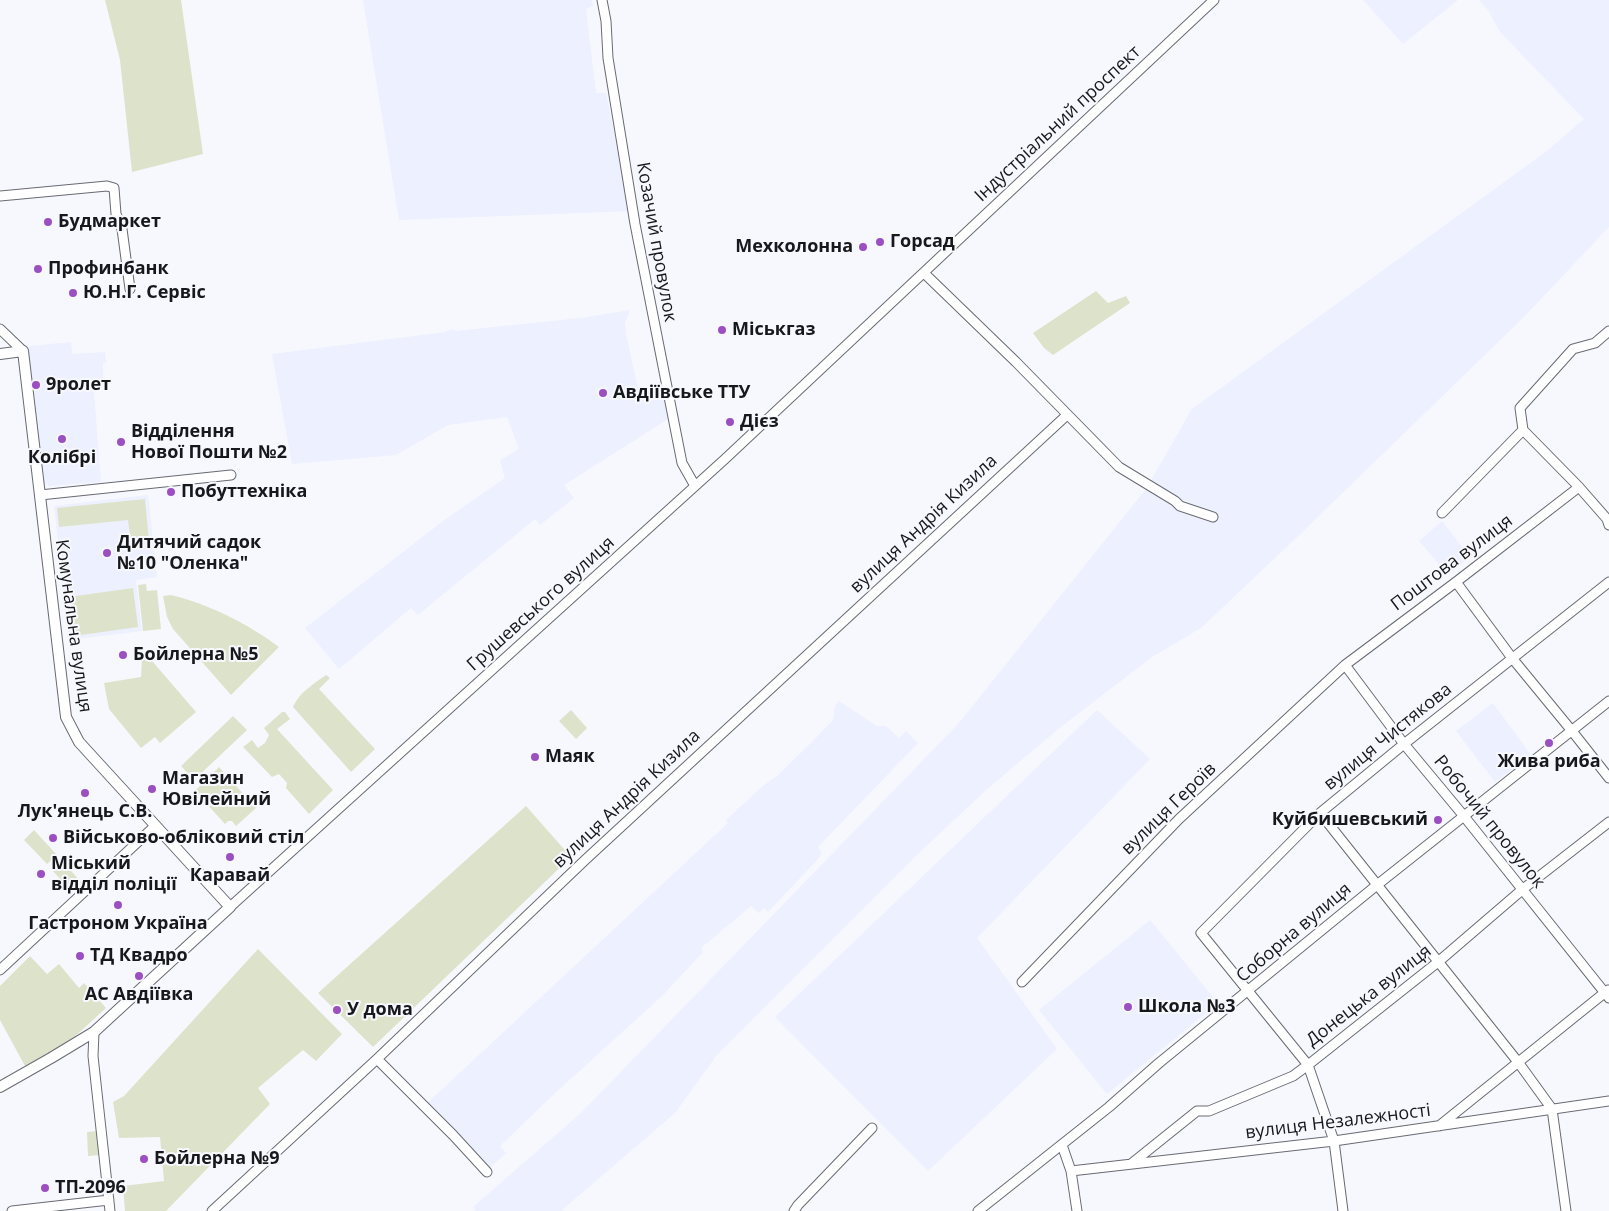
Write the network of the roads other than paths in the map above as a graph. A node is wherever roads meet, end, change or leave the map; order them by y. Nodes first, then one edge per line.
1 (602, 0) edge
2 (1214, 0) edge
3 (0, 196) edge
4 (924, 273) junction
5 (130, 289) dead end
6 (0, 329) edge
7 (1609, 331) edge
8 (23, 351) junction
9 (0, 354) edge
10 (1067, 415) junction
11 (1523, 430) junction
12 (231, 475) dead end
13 (695, 486) junction
14 (1579, 487) junction
15 (40, 495) junction
16 (1442, 513) dead end
17 (1213, 517) dead end
18 (1609, 525) edge
19 (1456, 582) junction
20 (1609, 582) edge
21 (1512, 658) junction
22 (1345, 665) junction
23 (1609, 701) edge
24 (1572, 730) junction
25 (1404, 744) junction
26 (1609, 778) edge
27 (1320, 813) junction
28 (1464, 815) junction
29 (1609, 822) edge
30 (155, 826) junction
31 (1377, 885) junction
32 (1523, 889) junction
33 (230, 908) junction
34 (1438, 962) junction
35 (0, 970) edge
36 (1022, 982) dead end
37 (1248, 992) junction
38 (1608, 993) edge
39 (94, 1032) junction
40 (377, 1059) junction
41 (1518, 1062) junction
42 (1308, 1065) junction
43 (0, 1087) edge
44 (1609, 1101) edge
45 (1552, 1109) junction
46 (1439, 1126) junction
47 (872, 1128) dead end
48 (1334, 1141) junction
49 (1062, 1145) junction
50 (1131, 1164) junction
51 (1071, 1171) junction
52 (487, 1172) dead end
53 (109, 1200) junction
54 (12, 1211) edge
55 (110, 1211) edge
56 (212, 1211) edge
57 (794, 1211) edge
58 (978, 1211) edge
59 (1077, 1211) edge
60 (1343, 1211) edge
61 (1566, 1211) edge

1 - 13 street, Козачий провулок
2 - 4 street, Індустріальний проспект
3 - 5 street
4 - 10 street
4 - 13 street, Грушевського вулиця
6 - 8 street
7 - 11 street
8 - 9 main road
8 - 15 main road, Комунальна вулиця
10 - 17 street
10 - 40 street, вулиця Андрія Кизила
11 - 14 street
11 - 16 street
12 - 15 street
13 - 33 street, Грушевського вулиця
14 - 18 street
14 - 19 street, Поштова вулиця
15 - 30 main road, Комунальна вулиця
19 - 21 street
19 - 22 street, Поштова вулиця
20 - 21 street, вулиця Чистякова
21 - 24 street
21 - 25 street, вулиця Чистякова
22 - 25 street, Робочий провулок
22 - 36 street, вулиця Героїв
23 - 24 street, Соборна вулиця
24 - 26 street
24 - 28 street, Соборна вулиця
25 - 27 street, вулиця Чистякова
25 - 28 street, Робочий провулок
27 - 31 street
27 - 37 street, вулиця Чистякова
28 - 31 street, Соборна вулиця
28 - 32 street, Робочий провулок
29 - 32 street, Донецька вулиця
30 - 33 main road, Комунальна вулиця
30 - 35 street
31 - 34 street
31 - 37 street, Соборна вулиця
32 - 34 street, Донецька вулиця
32 - 38 street, Робочий провулок
33 - 39 main road, Грушевського вулиця
34 - 41 street
34 - 42 street, Донецька вулиця
37 - 42 street
37 - 49 street, Соборна вулиця
38 - 41 street
39 - 43 main road, Грушевського вулиця
39 - 53 street
40 - 52 street
40 - 56 street, вулиця Андрія Кизила
41 - 45 street
41 - 46 street
42 - 48 street
42 - 50 street, Донецька вулиця
44 - 45 street, вулиця Незалежності
45 - 46 street, вулиця Незалежності
45 - 61 street
46 - 48 street, вулиця Незалежності
47 - 57 street
48 - 50 street, вулиця Незалежності
48 - 60 street
49 - 51 street
49 - 58 street, Соборна вулиця
50 - 51 street, вулиця Незалежності
51 - 59 street
53 - 54 street
53 - 55 street

